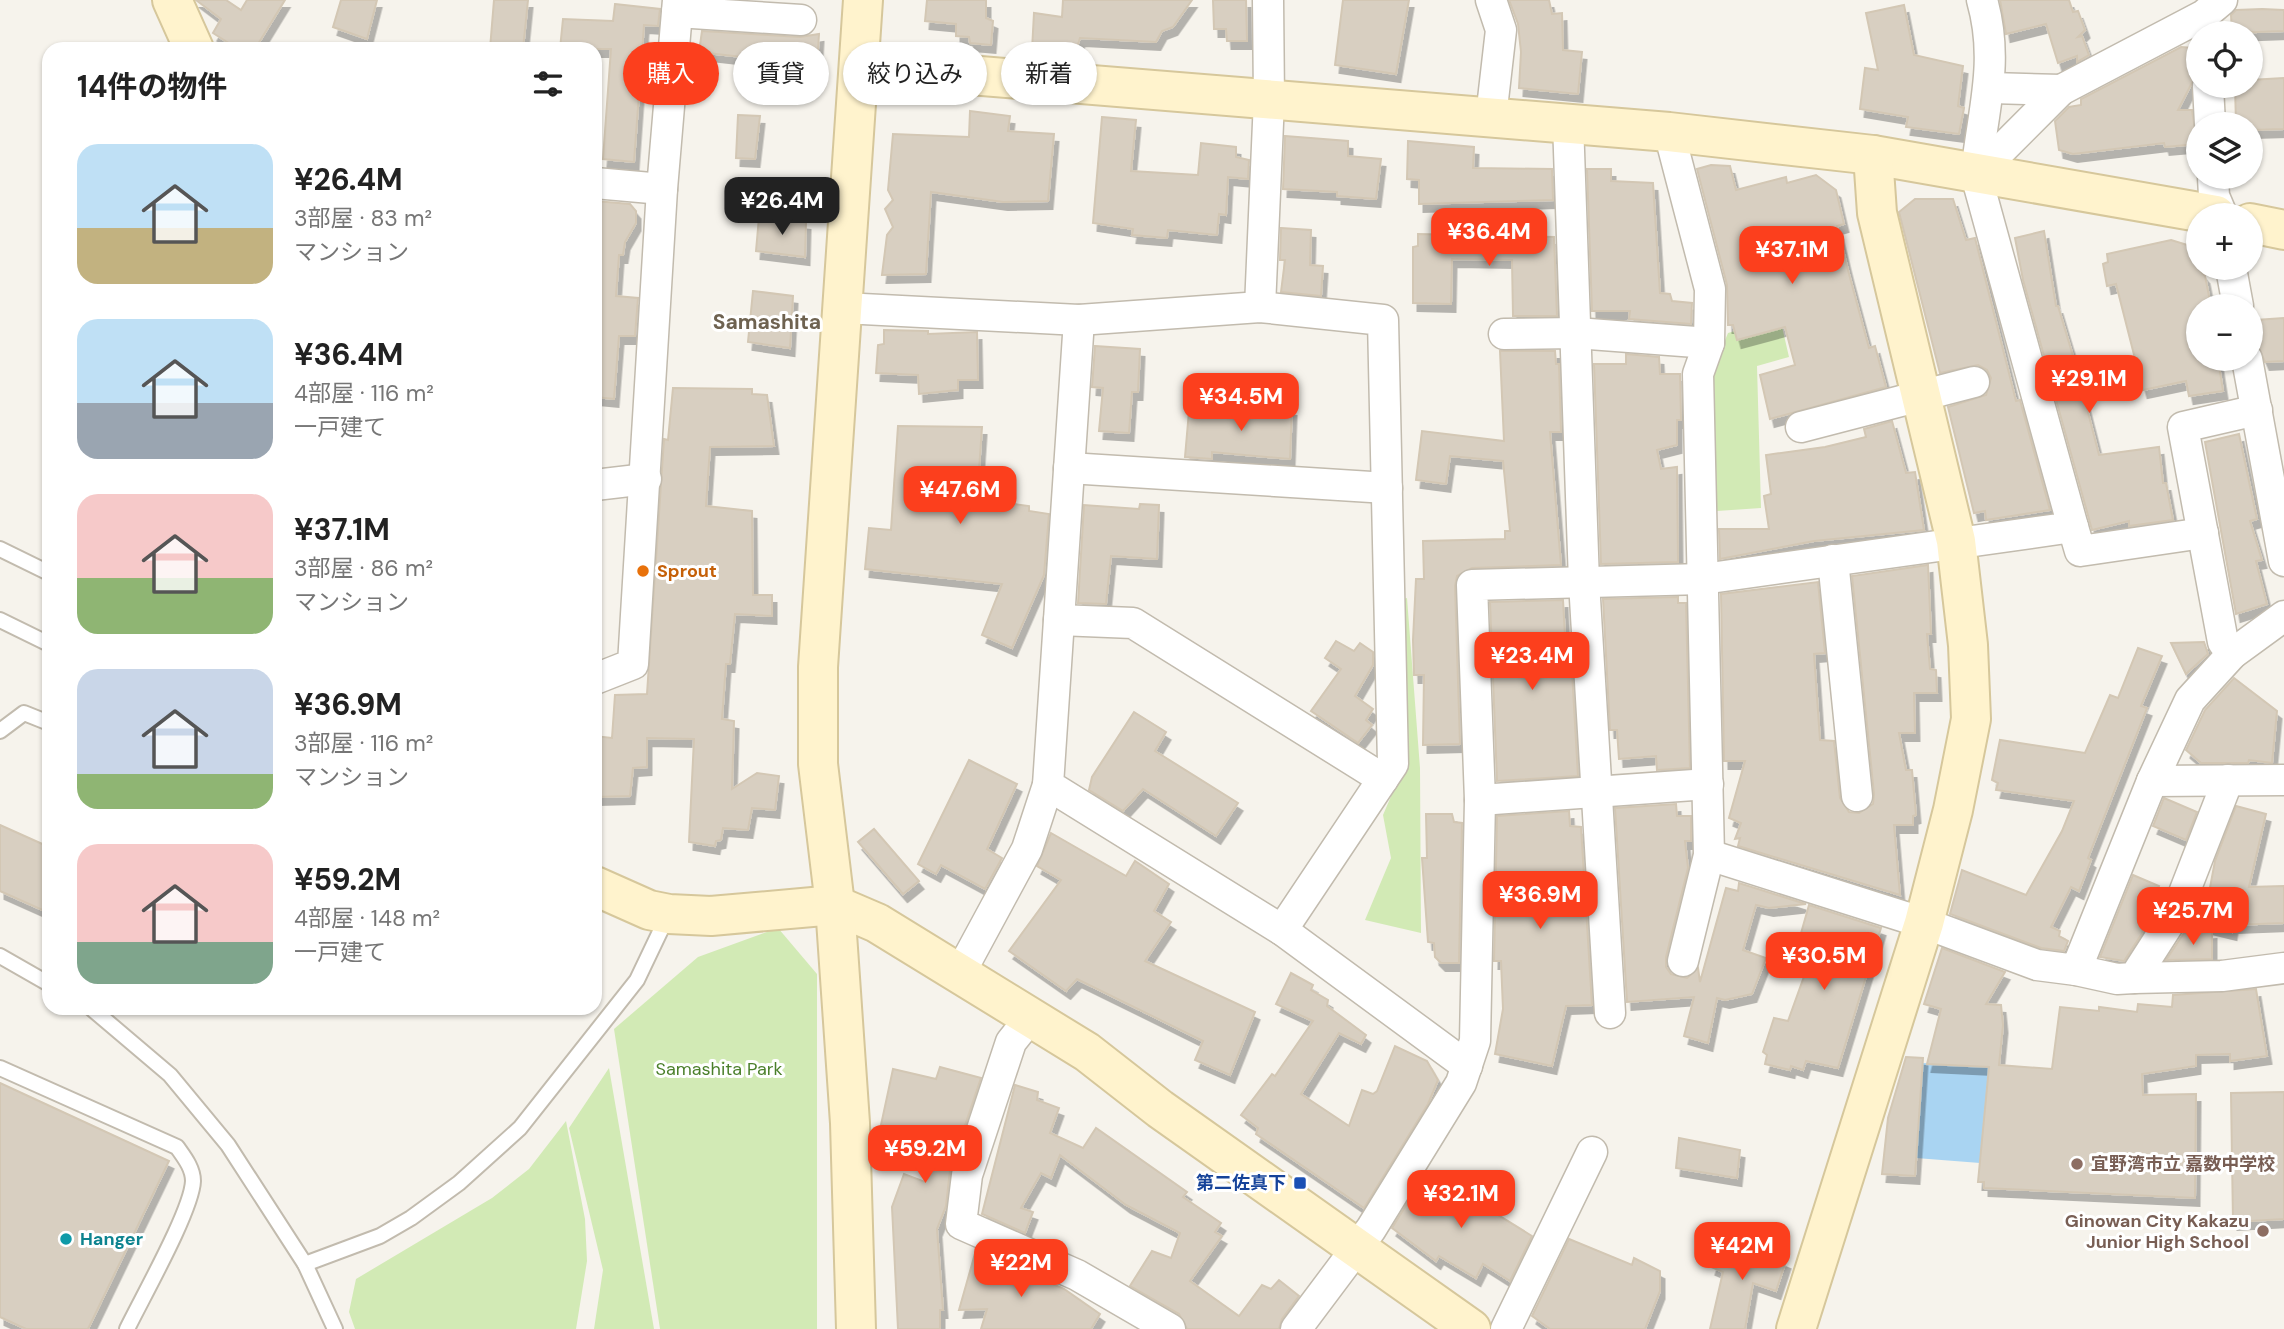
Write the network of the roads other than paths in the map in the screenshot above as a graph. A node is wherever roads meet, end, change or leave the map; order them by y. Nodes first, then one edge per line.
1 (172, 0) edge
2 (863, 0) edge
3 (1268, 0) edge
4 (1491, 0) edge
5 (1982, 0) edge
6 (672, 4) edge
7 (2210, 16) edge
8 (802, 20) dead end
9 (191, 42) edge
10 (860, 42) edge
11 (987, 77) edge
12 (1991, 88) junction
13 (2061, 90) junction
14 (1269, 100) junction
15 (856, 105) edge
16 (1491, 117) junction
17 (1569, 122) junction
18 (1669, 132) junction
19 (1873, 155) junction
20 (1976, 176) junction
21 (602, 184) edge
22 (662, 189) junction
23 (2186, 210) edge
24 (2263, 226) edge
25 (2284, 230) edge
26 (1260, 307) junction
27 (843, 308) junction
28 (1079, 320) junction
29 (1576, 333) junction
30 (1504, 334) dead end
31 (1709, 343) junction
32 (2249, 371) edge
33 (1974, 382) dead end
34 (1923, 396) junction
35 (2257, 410) junction
36 (1801, 427) dead end
37 (1069, 468) junction
38 (646, 479) junction
39 (602, 484) edge
40 (1387, 488) junction
41 (2073, 527) junction
42 (2203, 533) junction
43 (1956, 541) junction
44 (0, 550) edge
45 (1833, 560) junction
46 (2284, 561) edge
47 (42, 570) edge
48 (1703, 579) junction
49 (1584, 582) junction
50 (2284, 616) edge
51 (0, 620) edge
52 (1059, 620) junction
53 (42, 641) edge
54 (2232, 654) junction
55 (602, 676) edge
56 (42, 720) edge
57 (0, 731) edge
58 (1383, 779) junction
59 (2228, 780) junction
60 (2284, 780) edge
61 (2152, 781) junction
62 (1708, 784) junction
63 (1048, 785) junction
64 (1597, 793) junction
65 (1857, 796) dead end
66 (1480, 800) junction
67 (1709, 855) junction
68 (602, 890) edge
69 (835, 905) junction
70 (669, 914) junction
71 (1924, 923) junction
72 (1282, 930) junction
73 (0, 956) edge
74 (1684, 961) dead end
75 (2284, 968) edge
76 (2076, 971) junction
77 (960, 973) junction
78 (2134, 978) junction
79 (42, 980) edge
80 (1610, 1013) dead end
81 (99, 1015) edge
82 (1031, 1017) junction
83 (1467, 1066) junction
84 (0, 1068) edge
85 (1592, 1152) dead end
86 (1357, 1250) junction
87 (304, 1264) junction
88 (127, 1329) edge
89 (335, 1329) edge
90 (856, 1329) edge
91 (1170, 1329) edge
92 (1296, 1329) edge
93 (1471, 1329) edge
94 (1506, 1329) edge
95 (1796, 1329) edge

1 - 9 street
2 - 10 street
3 - 14 street
4 - 16 street
5 - 12 street
6 - 8 street
6 - 22 street
7 - 13 street
11 - 14 street
12 - 13 street
12 - 20 street
13 - 20 street
14 - 16 street
14 - 26 street
15 - 27 street
16 - 17 street
17 - 18 street
17 - 29 street
18 - 19 street
18 - 31 street
19 - 20 street
19 - 34 street
20 - 23 street
20 - 41 street
21 - 22 street
22 - 38 street
24 - 25 street
26 - 28 street
26 - 40 street
27 - 28 street
27 - 69 street
28 - 37 street
29 - 30 street
29 - 31 street
29 - 49 street
31 - 48 street
32 - 35 street
33 - 34 street
34 - 36 street
34 - 43 street
35 - 42 street
35 - 46 street
37 - 40 street
37 - 52 street
38 - 39 street
38 - 55 street
40 - 58 street
41 - 42 street
41 - 43 street
42 - 54 street
43 - 45 street
43 - 71 street
44 - 47 lane
45 - 48 street
45 - 65 street
48 - 49 street
48 - 62 street
49 - 64 street
49 - 66 street
50 - 54 street
51 - 53 lane
52 - 58 street
52 - 63 street
54 - 61 street
56 - 57 lane
58 - 72 street
59 - 60 street
59 - 61 street
59 - 78 street
61 - 76 street
62 - 64 street
62 - 67 street
63 - 72 street
63 - 77 street
64 - 66 street
64 - 80 street
66 - 83 street
67 - 71 street
67 - 74 street
68 - 70 street
69 - 70 street
69 - 77 street
69 - 90 street
70 - 87 lane
71 - 76 street
71 - 95 street
72 - 83 street
73 - 79 lane
75 - 78 street
76 - 78 street
77 - 82 street
81 - 87 lane
82 - 86 street
82 - 91 street
83 - 86 street
84 - 88 lane
85 - 94 street
86 - 92 street
86 - 93 street
87 - 89 lane

